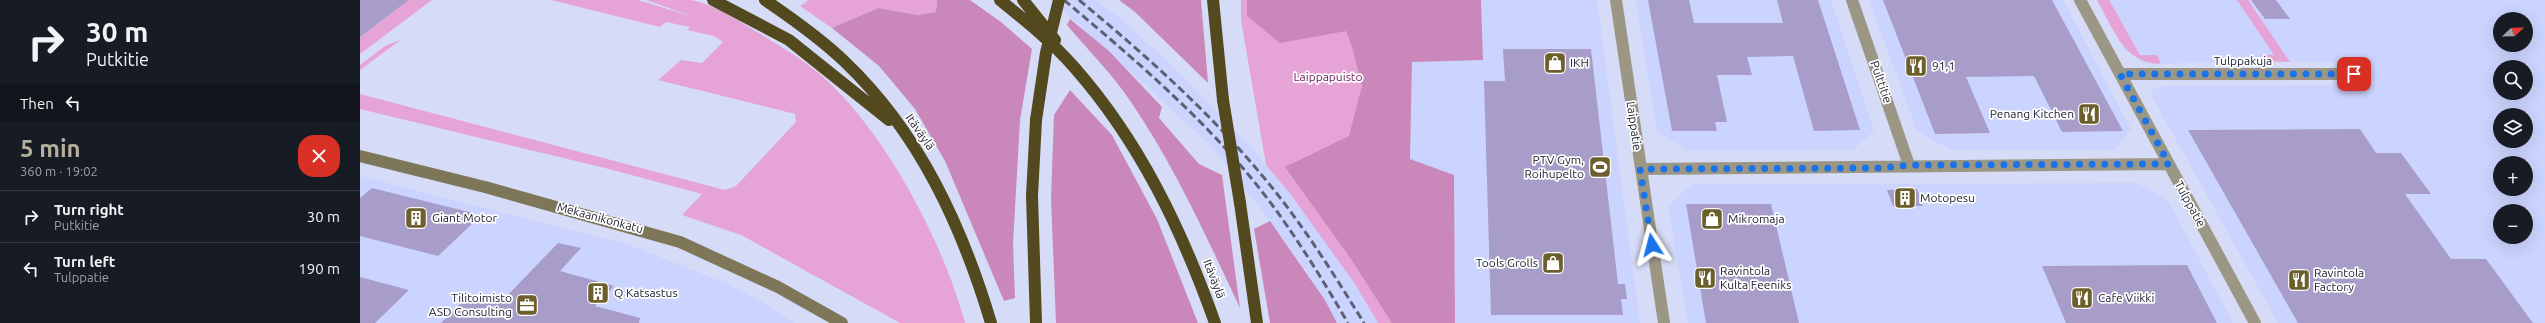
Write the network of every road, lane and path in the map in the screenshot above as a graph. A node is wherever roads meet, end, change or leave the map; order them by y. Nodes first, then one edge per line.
1 (713, 0) edge
2 (765, 0) edge
3 (1000, 0) edge
4 (1023, 0) edge
5 (1059, 0) edge
6 (1213, 0) edge
7 (1616, 0) edge
8 (1852, 0) edge
9 (2080, 0) edge
10 (1078, 72) junction
11 (2120, 74) junction
12 (2365, 74) dead end
13 (905, 131) junction
14 (360, 156) edge
15 (2169, 164) junction
16 (1909, 165) junction
17 (1640, 169) junction
18 (830, 319) edge
19 (842, 323) edge
20 (991, 323) edge
21 (1036, 323) edge
22 (1215, 323) edge
23 (1257, 323) edge
24 (1664, 323) edge
25 (2255, 323) edge

1 - 13 highway
2 - 13 highway, Itäväylä
3 - 10 highway, Itäväylä
4 - 10 highway
5 - 21 highway, bridge
6 - 23 highway, bridge
7 - 17 street, Laippatie
8 - 16 street, Pulttitie
9 - 11 street, Tulppatie
10 - 22 highway, Itäväylä
11 - 12 street, Tulppakuja
11 - 15 street, Tulppatie
13 - 20 highway, Itäväylä
14 - 18 street, Mekaanikonkatu
15 - 16 street
15 - 25 street, Tulppatie
16 - 17 street
17 - 24 street, Laippatie
18 - 19 street, Mekaanikonkatu

